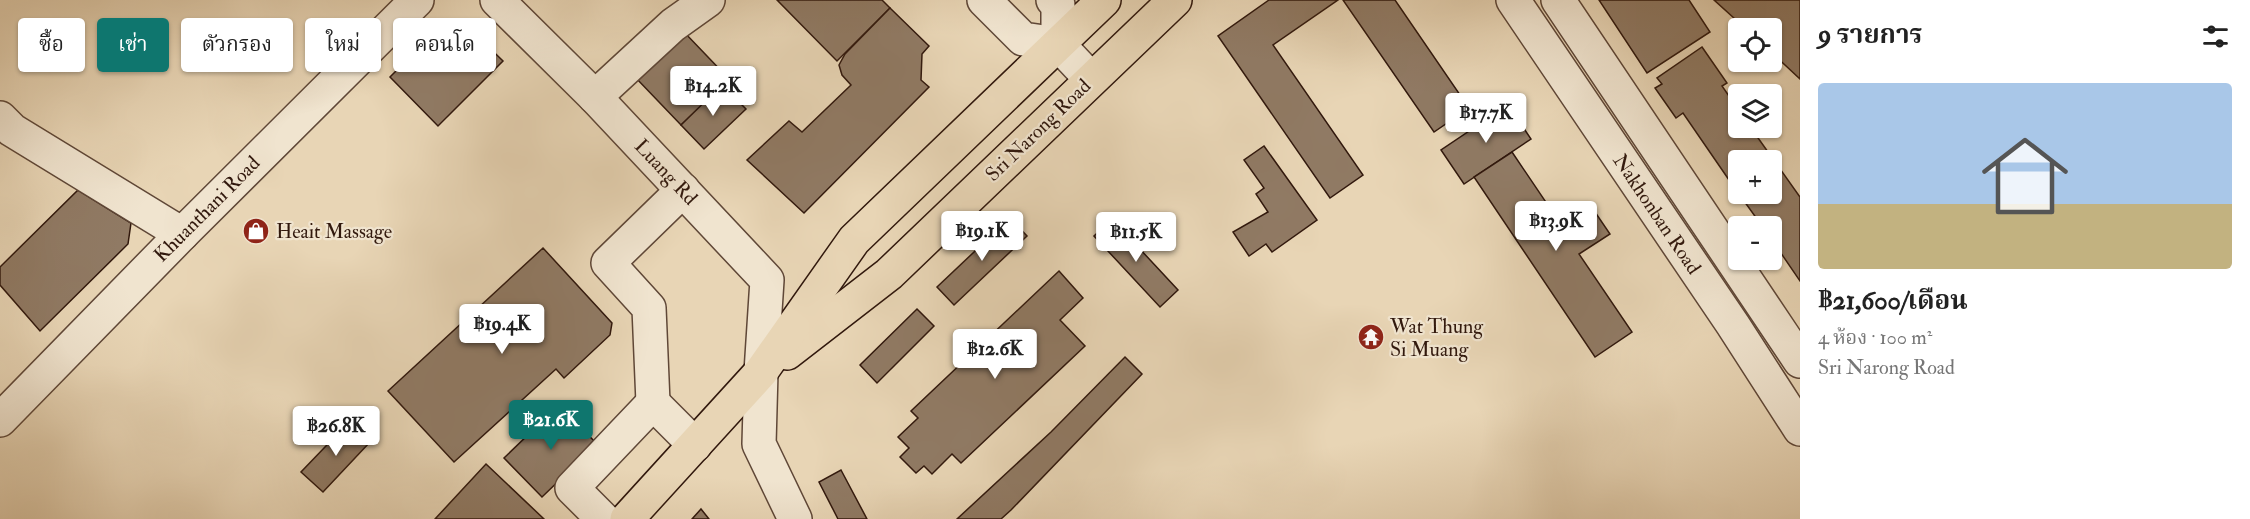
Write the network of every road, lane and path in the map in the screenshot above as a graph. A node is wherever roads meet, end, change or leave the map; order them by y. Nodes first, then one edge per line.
1 (417, 0) edge
2 (497, 0) edge
3 (708, 0) edge
4 (984, 0) edge
5 (1053, 0) edge
6 (1104, 0) edge
7 (1175, 0) edge
8 (1513, 0) edge
9 (1558, 0) edge
10 (1058, 44) junction
11 (1091, 79) junction
12 (596, 97) junction
13 (0, 118) edge
14 (683, 190) junction
15 (182, 234) junction
16 (1764, 307) junction
17 (1733, 325) junction
18 (1800, 361) edge
19 (761, 372) junction
20 (653, 403) junction
21 (0, 420) edge
22 (1800, 429) edge
23 (695, 445) junction
24 (603, 519) edge
25 (627, 519) edge
26 (795, 519) edge

1 - 15 street, Khuanthani Road
2 - 12 street, Luang Rd
3 - 12 street
4 - 10 street
5 - 10 street
6 - 10 main road, Sri Narong Road
7 - 11 main road, Sri Narong Road
8 - 17 street, Nakhonban Road
9 - 16 street, Nakhonban Road
10 - 11 street
10 - 19 main road, Sri Narong Road
11 - 19 main road, Sri Narong Road
12 - 14 street, Luang Rd
13 - 15 street
14 - 19 street, Luang Rd
14 - 20 street
15 - 21 street, Khuanthani Road
16 - 17 street
16 - 18 street, Nakhonban Road
17 - 22 street, Nakhonban Road
19 - 23 main road, Sri Narong Road
19 - 26 street, Luang Rd
20 - 23 street
20 - 24 street
23 - 25 main road, Sri Narong Road

